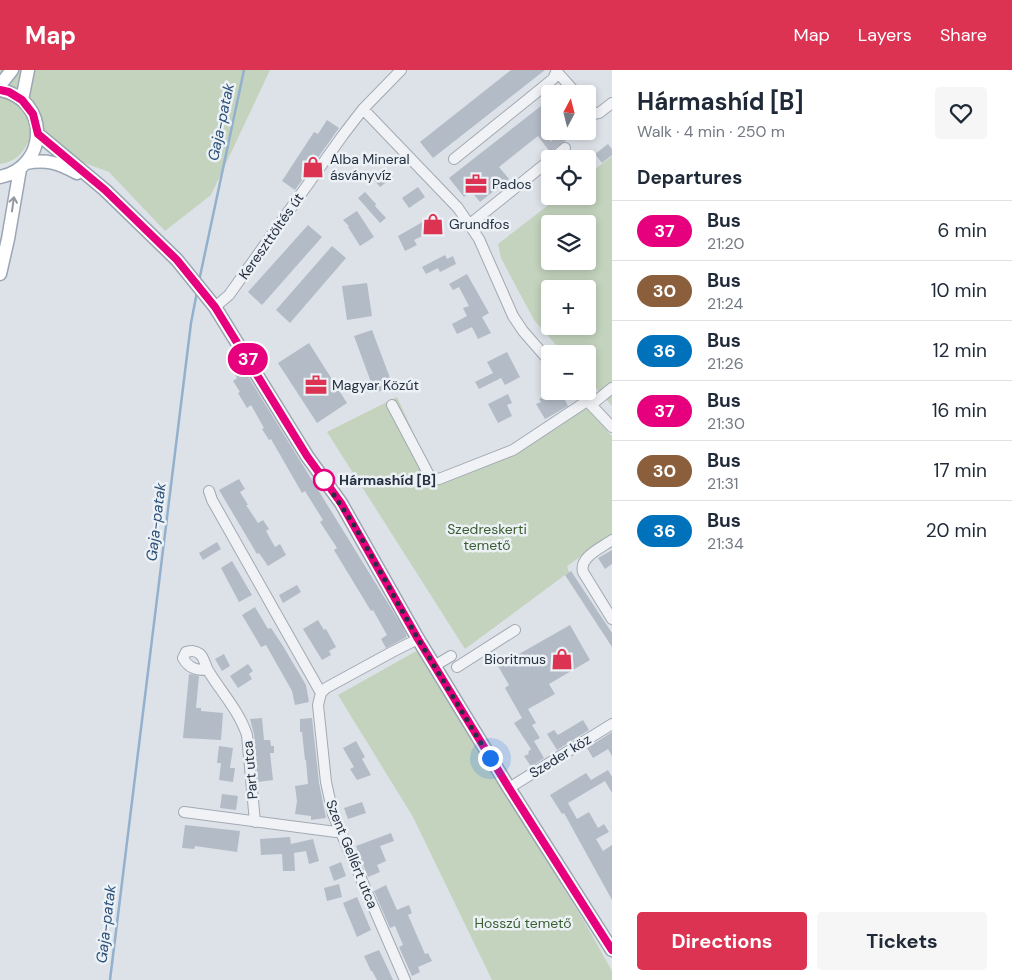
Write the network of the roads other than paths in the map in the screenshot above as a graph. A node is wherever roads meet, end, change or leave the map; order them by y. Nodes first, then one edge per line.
1 (12, 70) edge
2 (28, 70) edge
3 (401, 70) edge
4 (557, 71) edge
5 (0, 85) edge
6 (569, 85) edge
7 (0, 90) edge
8 (22, 100) junction
9 (612, 103) edge
10 (363, 109) junction
11 (596, 114) edge
12 (38, 134) junction
13 (565, 148) dead end
14 (562, 150) edge
15 (454, 159) dead end
16 (23, 166) junction
17 (541, 167) edge
18 (0, 177) edge
19 (105, 190) junction
20 (470, 224) junction
21 (2, 267) edge
22 (212, 304) junction
23 (541, 352) edge
24 (612, 388) edge
25 (586, 400) edge
26 (589, 403) junction
27 (392, 405) dead end
28 (612, 427) edge
29 (209, 491) dead end
30 (612, 540) edge
31 (612, 619) edge
32 (515, 630) dead end
33 (418, 639) junction
34 (451, 656) dead end
35 (434, 666) junction
36 (457, 667) dead end
37 (207, 670) dead end
38 (320, 693) junction
39 (612, 724) edge
40 (509, 788) junction
41 (184, 812) dead end
42 (254, 822) junction
43 (339, 830) junction
44 (612, 950) edge
45 (405, 980) edge

1 - 5 main road
2 - 8 main road
3 - 10 street, Kereszttöltés út
4 - 6 street
4 - 15 street
7 - 8 main road
8 - 12 main road
9 - 11 street
10 - 20 street
10 - 22 street, Kereszttöltés út
12 - 16 main road
12 - 19 main road
13 - 14 street
16 - 18 main road
16 - 19 main road
21 -> 16 main road
17 - 20 street
19 - 22 main road
20 - 23 street
22 - 33 main road
24 - 26 street
25 - 26 street
26 - 27 street
26 - 28 street
29 - 38 street
30 - 31 street
32 - 36 street
33 - 35 main road
33 - 38 street
34 - 35 street
35 - 40 main road
37 - 42 street, Part utca
38 - 43 street, Szent Gellért utca
39 - 40 street, Szeder köz
40 - 44 main road
41 - 42 street, Part utca
42 - 43 street, Part utca
43 - 45 street, Szent Gellért utca

